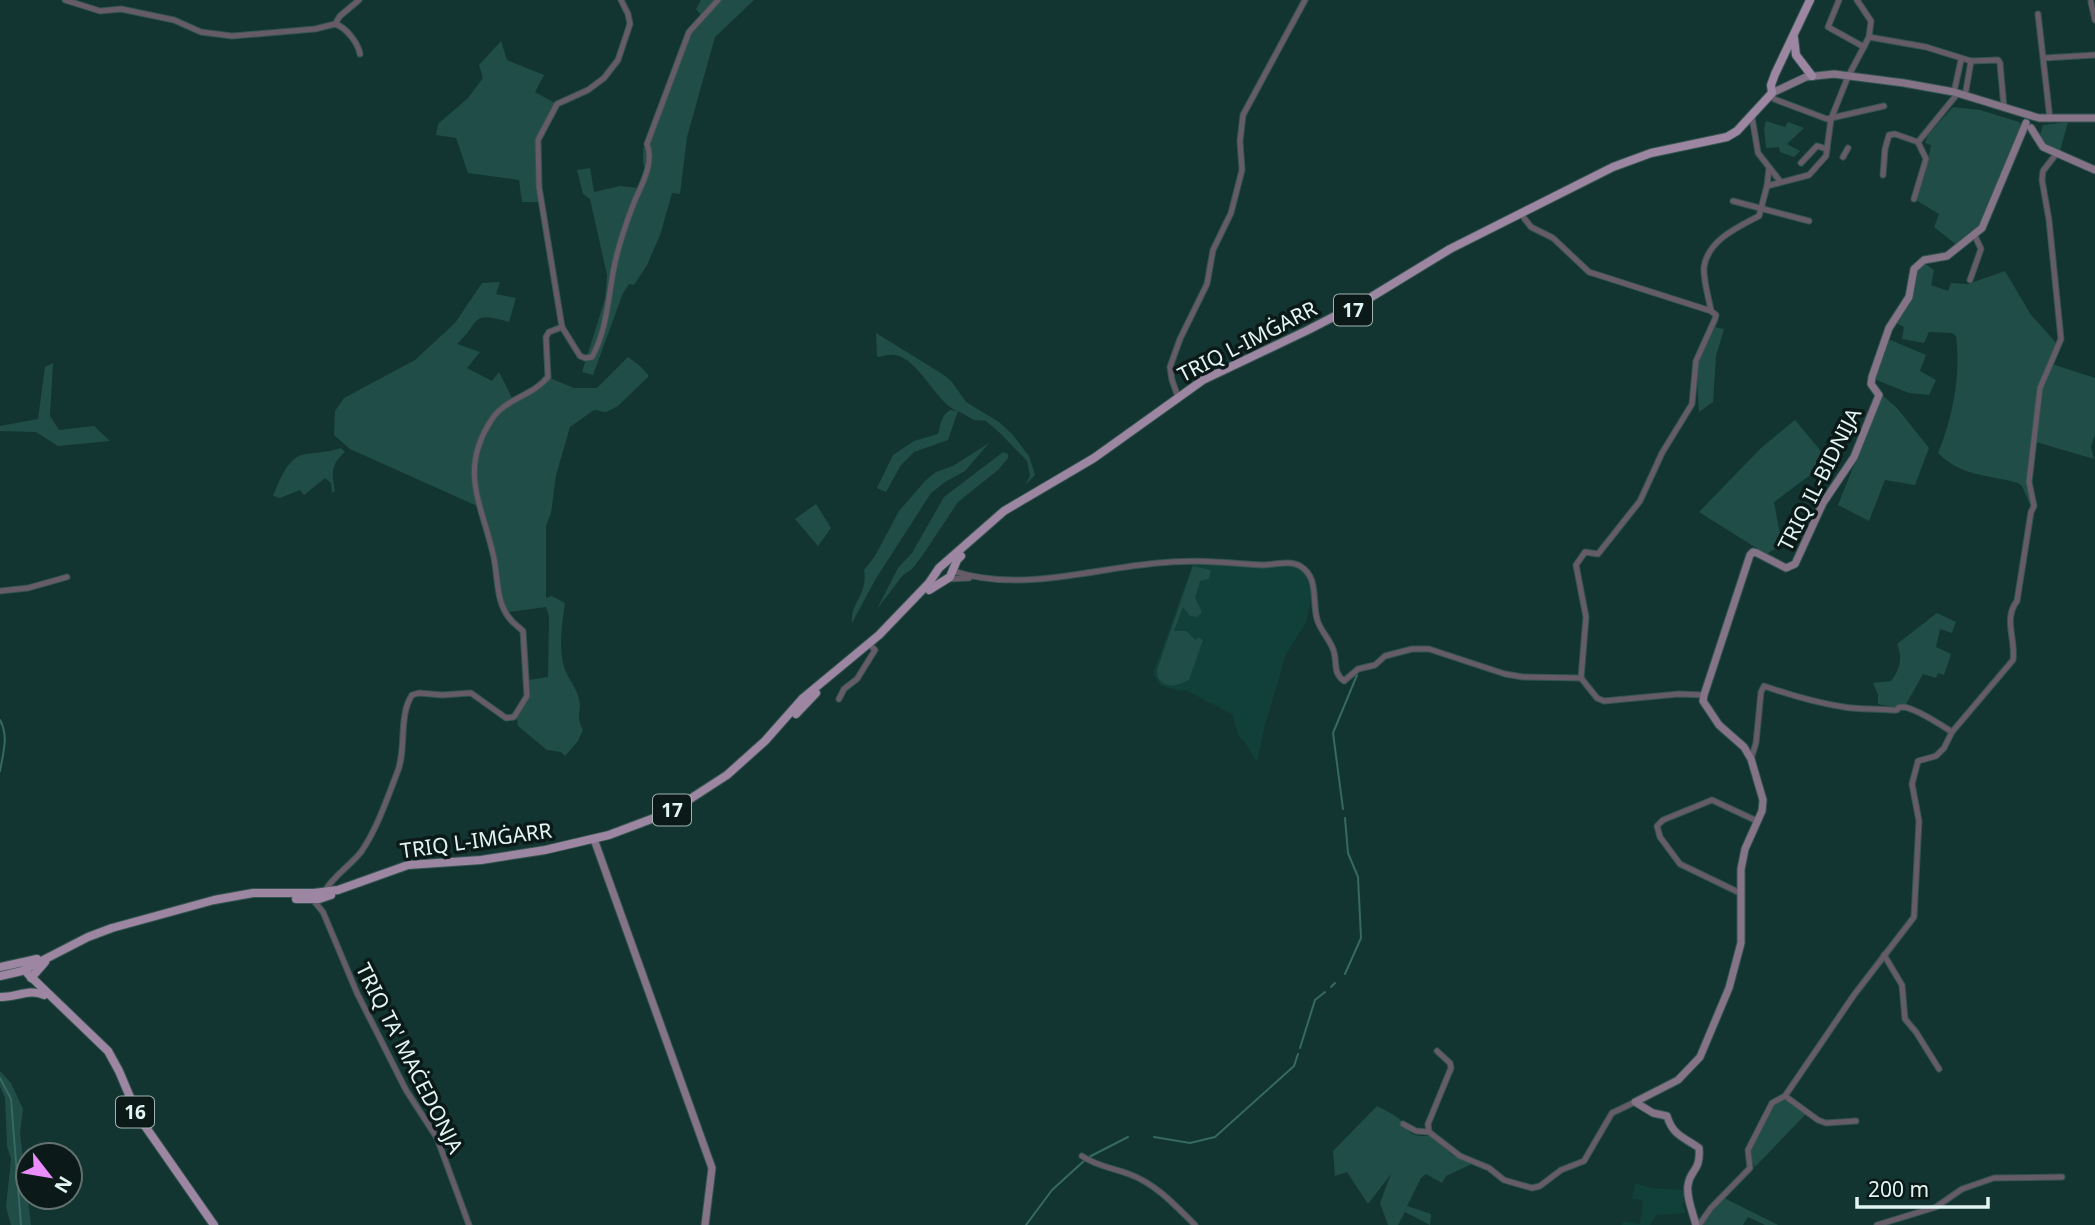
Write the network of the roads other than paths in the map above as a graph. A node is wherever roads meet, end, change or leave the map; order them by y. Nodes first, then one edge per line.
1 (65, 0) edge
2 (359, 0) edge
3 (621, 0) edge
4 (718, 0) edge
5 (1305, 0) edge
6 (1810, 0) edge
7 (1839, 0) edge
8 (1857, 0) edge
9 (2091, 2) dead end
10 (2038, 15) dead end
11 (2095, 20) edge
12 (335, 24) junction
13 (1794, 35) junction
14 (1869, 37) junction
15 (1864, 47) junction
16 (360, 54) dead end
17 (1785, 55) junction
18 (1796, 55) junction
19 (2095, 55) edge
20 (2044, 58) junction
21 (1961, 60) junction
22 (1971, 61) junction
23 (1812, 76) junction
24 (1848, 77) junction
25 (1772, 95) junction
26 (1958, 95) junction
27 (1884, 106) dead end
28 (2004, 108) junction
29 (1752, 117) junction
30 (2095, 118) edge
31 (1831, 119) junction
32 (2050, 119) junction
33 (2033, 123) junction
34 (1917, 142) junction
35 (1848, 148) dead end
36 (1827, 149) junction
37 (2057, 153) junction
38 (1843, 157) dead end
39 (1801, 163) dead end
40 (1769, 168) junction
41 (2095, 170) edge
42 (1883, 175) dead end
43 (1780, 181) junction
44 (1767, 186) junction
45 (1914, 198) dead end
46 (1733, 201) dead end
47 (1761, 208) junction
48 (1524, 218) junction
49 (1809, 221) dead end
50 (1975, 236) junction
51 (1970, 279) dead end
52 (1711, 311) junction
53 (560, 328) junction
54 (1178, 397) junction
55 (941, 568) junction
56 (951, 575) junction
57 (67, 577) dead end
58 (979, 577) junction
59 (0, 590) edge
60 (872, 647) junction
61 (1581, 678) junction
62 (1704, 695) junction
63 (839, 699) dead end
64 (1952, 732) junction
65 (1751, 759) junction
66 (1757, 821) junction
67 (595, 842) junction
68 (1740, 893) junction
69 (320, 899) junction
70 (88, 937) junction
71 (62, 954) junction
72 (1884, 955) junction
73 (0, 967) edge
74 (22, 971) junction
75 (0, 976) edge
76 (32, 980) junction
77 (29, 992) junction
78 (1, 998) edge
79 (56, 1002) junction
80 (1437, 1051) dead end
81 (1939, 1069) dead end
82 (1785, 1096) junction
83 (1635, 1102) junction
84 (1856, 1121) dead end
85 (1403, 1124) dead end
86 (1429, 1132) junction
87 (1082, 1156) dead end
88 (2062, 1177) dead end
89 (214, 1225) edge
90 (469, 1225) edge
91 (705, 1225) edge
92 (1195, 1225) edge
93 (1697, 1225) edge
94 (1877, 1225) edge

1 - 12 street
2 - 12 street
3 - 53 street
4 - 53 street
5 - 54 street
6 - 13 main road, 17
7 - 15 street
8 - 14 street
9 - 11 street
10 - 20 street
12 - 16 street
13 - 17 main road, 17
13 - 18 main road
14 - 15 street
14 - 21 street
15 - 24 street
17 - 18 main road
17 - 25 main road, 17
18 - 23 main road
19 - 20 street
20 - 32 street
21 - 22 street
21 - 26 street
22 - 26 street
22 - 28 street
23 - 24 street
23 - 25 street
24 - 25 street
24 - 26 street
24 - 31 street
25 - 29 main road, TRIQ L-IMĠARR / 17
25 - 31 street
25 - 54 main road, TRIQ L-IMĠARR / 17
26 - 28 street
26 - 33 street
26 - 34 street
27 - 31 street
28 - 33 street
29 - 40 street
29 - 48 main road, TRIQ L-IMĠARR / 17
30 - 32 street
31 - 36 street
32 - 33 street
33 - 37 street
33 - 50 street, TRIQ IL-BIDNIJA
34 - 42 street
34 - 45 street
35 - 38 street
36 - 39 street
36 - 43 street
37 - 41 street
37 - 64 street
40 - 43 street
40 - 44 street
43 - 44 street
44 - 47 street
46 - 47 street
47 - 49 street
47 - 52 street
48 - 52 street
48 - 56 main road, TRIQ L-IMĠARR / 17
50 - 51 street
50 - 62 street, TRIQ IL-BIDNIJA
52 - 61 street
53 - 69 street
54 - 55 main road, TRIQ L-IMĠARR / 17
55 - 56 main road
55 - 56 main road
55 - 69 main road, TRIQ L-IMĠARR / 17
56 - 58 street
56 - 58 street
56 - 60 main road, TRIQ L-IMĠARR / 17
57 - 59 street
58 - 61 street
60 - 63 street
60 - 67 main road, TRIQ L-IMĠARR / 17
61 - 62 street
62 - 65 street
64 - 65 street
64 - 72 street
65 - 66 street
66 - 68 street
66 - 68 street
67 - 69 main road, TRIQ L-IMĠARR / 17
67 - 91 street
68 - 83 street
69 - 70 main road, TRIQ L-IMĠARR / 17
69 - 71 main road, TRIQ L-IMĠARR / 17
69 - 90 street, TRIQ TA' MAĊEDONJA
70 - 73 main road
70 - 74 main road, TRIQ L-IMĠARR / 17
71 - 76 main road, TRIQ L-IMĠARR / 17
71 - 79 main road
72 - 81 street
72 - 82 street
74 - 75 main road, TRIQ L-IMĠARR
74 - 76 main road, 16
76 - 77 main road
76 - 79 main road, 16
77 - 78 main road
77 - 79 main road, 16
79 - 89 main road, 16
80 - 86 street
82 - 84 street
82 - 93 street
83 - 86 street
83 - 93 street
85 - 86 street
87 - 92 street
88 - 94 street

